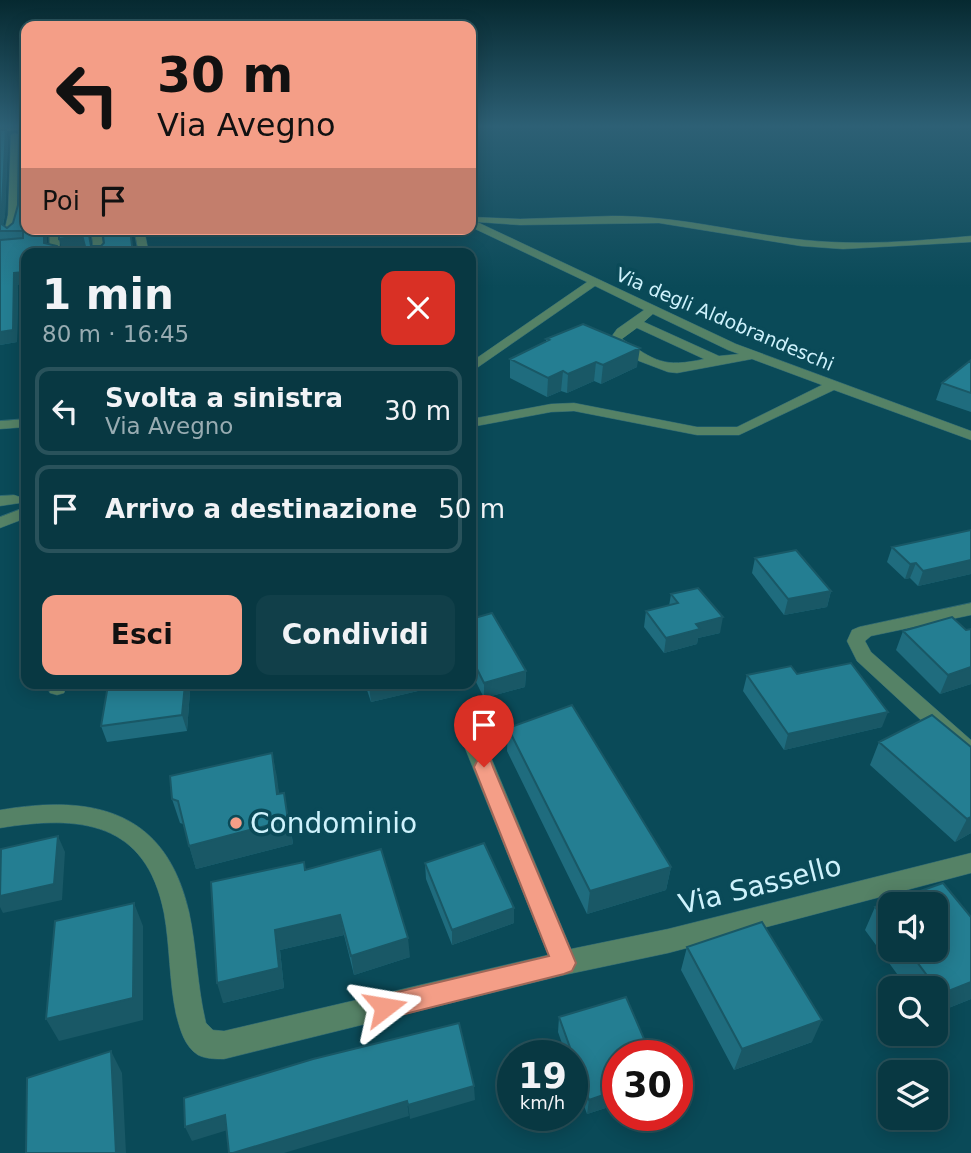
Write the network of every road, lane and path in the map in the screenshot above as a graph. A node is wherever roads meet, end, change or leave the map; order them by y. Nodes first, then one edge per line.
1 (14, 180) edge
2 (21, 214) edge
3 (13, 215) junction
4 (0, 217) edge
5 (476, 221) edge
6 (476, 224) edge
7 (9, 233) edge
8 (971, 239) edge
9 (593, 283) junction
10 (652, 310) junction
11 (636, 323) junction
12 (752, 355) junction
13 (716, 360) junction
14 (476, 365) edge
15 (831, 386) junction
16 (21, 423) edge
17 (476, 423) edge
18 (0, 425) edge
19 (971, 436) edge
20 (21, 514) edge
21 (0, 523) edge
22 (971, 609) edge
23 (474, 743) dead end
24 (971, 753) edge
25 (0, 819) edge
26 (971, 863) edge
27 (564, 963) junction

1 - 3 street
2 - 3 street
3 - 4 street
3 - 7 street
5 - 8 street
6 - 9 street, Via degli Aldobrandeschi
9 - 10 street, Via degli Aldobrandeschi
9 - 14 street
10 - 11 street
10 - 12 street, Via degli Aldobrandeschi
11 - 13 street
11 - 13 street
12 - 13 street
12 - 15 street, Via degli Aldobrandeschi
15 - 17 street
15 - 19 street, Via degli Aldobrandeschi
16 - 18 street
20 - 21 street
22 - 24 street
23 - 27 street
25 - 27 street, Via Sassello
26 - 27 street, Via Sassello

